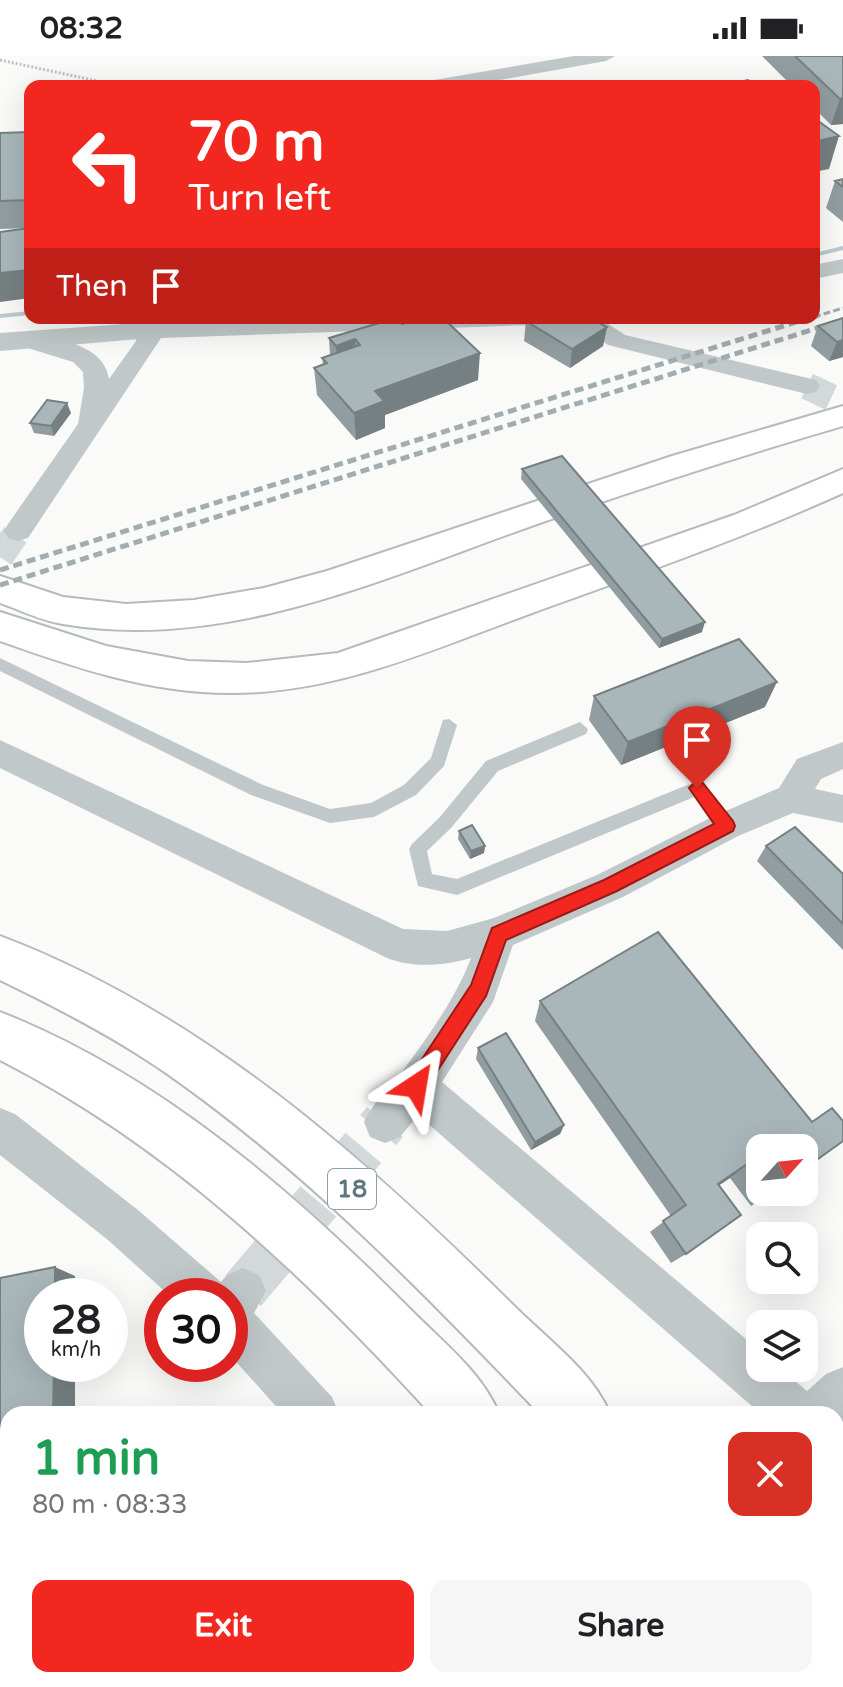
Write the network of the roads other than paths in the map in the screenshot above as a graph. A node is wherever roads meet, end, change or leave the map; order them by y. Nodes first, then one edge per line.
1 (606, 56) edge
2 (468, 80) edge
3 (843, 266) edge
4 (820, 271) edge
5 (145, 324) edge
6 (152, 324) edge
7 (592, 324) edge
8 (14, 341) edge
9 (807, 386) tunnel mouth
10 (843, 402) edge
11 (843, 416) tunnel mouth
12 (88, 426) junction
13 (746, 443) junction
14 (843, 480) edge
15 (18, 531) tunnel mouth
16 (0, 589) edge
17 (0, 626) edge
18 (0, 664) edge
19 (449, 725) dead end
20 (580, 729) dead end
21 (0, 753) edge
22 (843, 755) edge
23 (791, 798) junction
24 (843, 809) edge
25 (726, 826) junction
26 (498, 934) junction
27 (0, 957) edge
28 (0, 1035) edge
29 (416, 1086) junction
30 (385, 1122) tunnel mouth
31 (0, 1129) edge
32 (194, 1278) edge
33 (248, 1329) edge
34 (843, 1391) edge
35 (309, 1406) edge
36 (463, 1406) edge
37 (573, 1406) edge
38 (788, 1406) edge
39 (825, 1406) edge

1 - 2 street
3 - 4 street
5 - 8 street
6 - 12 street
7 - 9 street
8 - 12 street
10 - 13 highway
11 - 13 highway
12 - 15 street
13 - 16 highway
14 - 17 highway
18 - 19 lane
20 - 25 lane
21 - 26 street
22 - 23 street
23 - 24 street
23 - 25 street
25 - 26 street
26 - 29 street
27 - 37 highway, 18
28 - 36 highway
29 - 30 street
29 - 38 street
31 - 32 street
33 - 35 street
34 - 39 street

